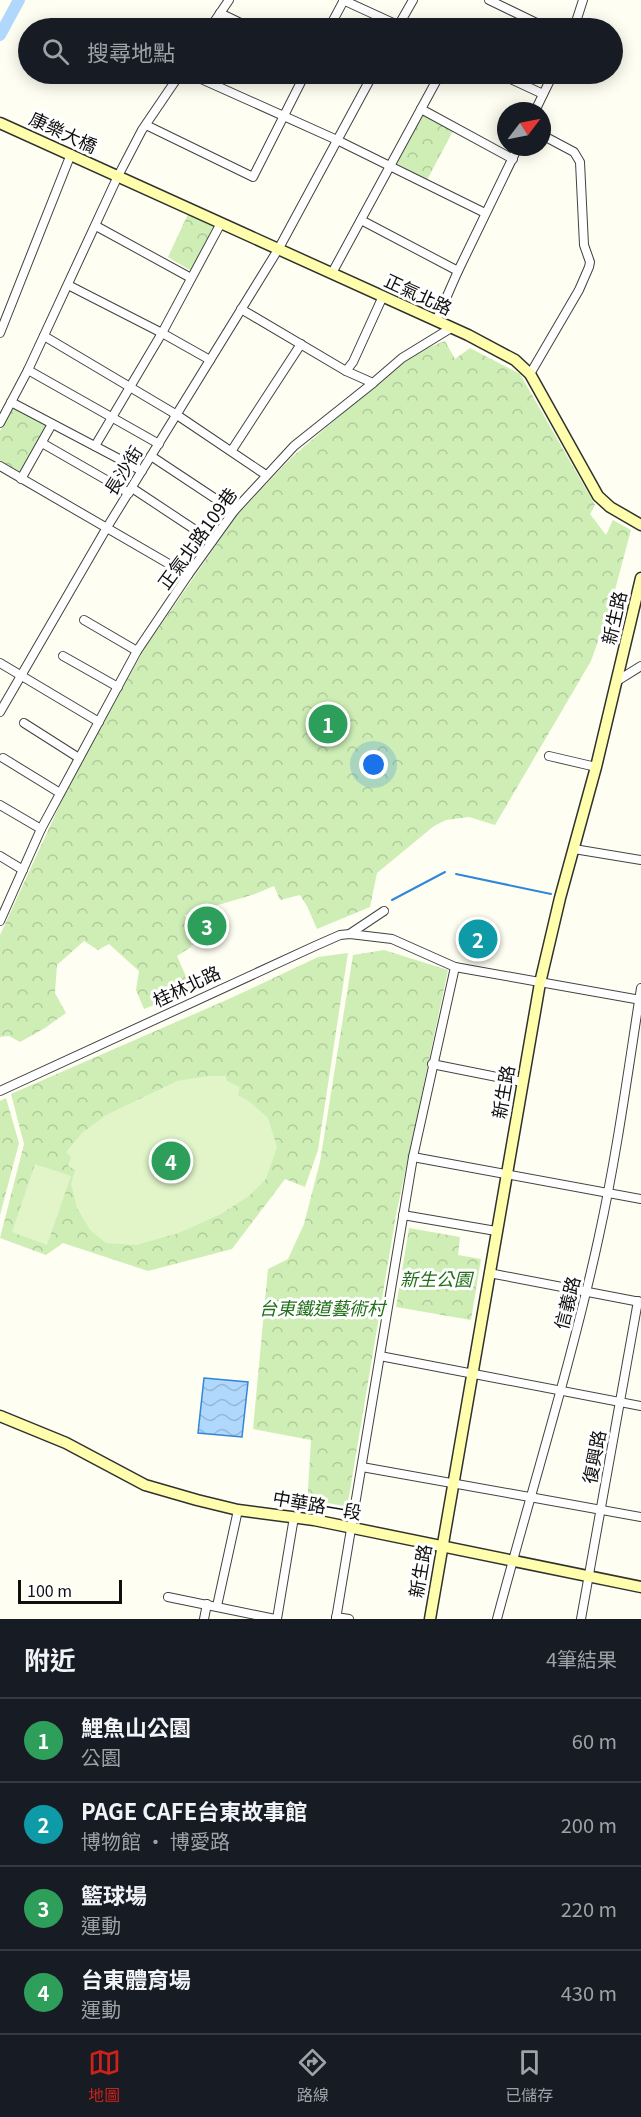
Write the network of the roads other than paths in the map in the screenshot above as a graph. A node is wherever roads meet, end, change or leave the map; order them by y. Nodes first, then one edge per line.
1 (229, 0) edge
2 (344, 0) edge
3 (412, 0) edge
4 (489, 0) edge
5 (583, 0) edge
6 (220, 13) junction
7 (217, 18) edge
8 (230, 18) edge
9 (334, 18) edge
10 (380, 18) edge
11 (404, 18) edge
12 (526, 18) edge
13 (577, 18) edge
14 (173, 84) edge
15 (213, 84) edge
16 (300, 84) edge
17 (368, 84) edge
18 (435, 84) edge
19 (522, 84) edge
20 (548, 84) edge
21 (543, 94) junction
22 (539, 102) edge
23 (421, 109) junction
24 (283, 115) junction
25 (0, 123) edge
26 (146, 125) junction
27 (337, 140) junction
28 (551, 140) edge
29 (71, 154) junction
30 (514, 156) edge
31 (513, 159) junction
32 (391, 165) junction
33 (115, 176) junction
34 (485, 213) junction
35 (361, 220) junction
36 (221, 223) junction
37 (96, 226) junction
38 (279, 248) junction
39 (458, 271) junction
40 (332, 273) junction
41 (191, 278) junction
42 (68, 285) junction
43 (383, 297) junction
44 (241, 309) junction
45 (436, 321) junction
46 (451, 328) junction
47 (0, 333) edge
48 (162, 333) junction
49 (44, 336) junction
50 (301, 344) junction
51 (210, 360) junction
52 (28, 370) junction
53 (346, 371) junction
54 (530, 374) junction
55 (373, 383) junction
56 (130, 388) junction
57 (11, 402) junction
58 (177, 415) junction
59 (113, 417) junction
60 (0, 423) edge
61 (52, 424) junction
62 (42, 443) junction
63 (159, 444) junction
64 (95, 446) junction
65 (232, 450) junction
66 (151, 456) junction
67 (0, 466) edge
68 (142, 471) junction
69 (266, 475) junction
70 (21, 478) junction
71 (130, 490) junction
72 (234, 512) junction
73 (641, 525) edge
74 (106, 529) junction
75 (212, 541) junction
76 (188, 575) junction
77 (641, 578) edge
78 (84, 620) dead end
79 (137, 651) junction
80 (63, 656) dead end
81 (0, 663) edge
82 (641, 666) edge
83 (21, 675) junction
84 (617, 681) junction
85 (118, 687) junction
86 (0, 712) edge
87 (99, 722) junction
88 (24, 723) dead end
89 (549, 756) dead end
90 (3, 758) dead end
91 (79, 758) junction
92 (596, 767) junction
93 (60, 794) junction
94 (0, 805) edge
95 (40, 829) junction
96 (574, 849) junction
97 (0, 856) edge
98 (641, 860) edge
99 (23, 870) junction
100 (384, 911) dead end
101 (0, 921) edge
102 (350, 934) junction
103 (455, 967) junction
104 (540, 983) junction
105 (641, 988) edge
106 (640, 1000) edge
107 (432, 1064) junction
108 (522, 1082) junction
109 (0, 1091) edge
110 (413, 1157) junction
111 (506, 1174) junction
112 (609, 1193) junction
113 (641, 1198) edge
114 (403, 1215) junction
115 (496, 1231) junction
116 (489, 1273) junction
117 (586, 1292) junction
118 (639, 1302) edge
119 (380, 1356) junction
120 (472, 1373) junction
121 (562, 1390) junction
122 (621, 1402) junction
123 (641, 1406) edge
124 (0, 1416) edge
125 (362, 1467) junction
126 (453, 1483) junction
127 (532, 1497) junction
128 (600, 1509) junction
129 (238, 1510) junction
130 (294, 1517) junction
131 (641, 1517) edge
132 (352, 1529) junction
133 (442, 1547) junction
134 (512, 1561) junction
135 (588, 1575) junction
136 (641, 1587) edge
137 (168, 1597) dead end
138 (207, 1604) junction
139 (217, 1606) junction
140 (336, 1618) edge
141 (204, 1619) edge
142 (276, 1619) edge
143 (349, 1619) edge
144 (430, 1619) edge
145 (497, 1619) edge
146 (581, 1619) edge

1 - 6 street
2 - 9 street
2 - 10 street
3 - 11 street
4 - 12 street
5 - 13 street
6 - 7 street
6 - 8 street
14 - 26 street
15 - 24 street
16 - 24 street
17 - 27 street, 長沙街
18 - 23 street
19 - 21 street
20 - 21 street
21 - 22 street
23 - 31 street
23 - 32 street
24 - 26 street
24 - 27 street
25 - 29 street, 康樂大橋
26 - 33 street
27 - 32 street
27 - 38 street, 長沙街
28 - 54 street
29 - 33 street, 康樂大橋
29 - 47 street
30 - 31 street
31 - 34 street
32 - 34 street
32 - 35 street
33 - 36 street, 正氣北路
33 - 37 street
34 - 39 street
35 - 39 street
35 - 40 street
36 - 38 street, 正氣北路
36 - 41 street
37 - 41 street
37 - 42 street
38 - 40 street, 正氣北路
38 - 44 street, 長沙街
39 - 45 street
40 - 43 street, 正氣北路
41 - 48 street
42 - 48 street
42 - 49 street
43 - 45 street, 正氣北路
43 - 53 street
44 - 50 street
44 - 51 street, 長沙街
45 - 46 street, 正氣北路
46 - 54 street, 正氣北路
46 - 55 street, 正氣北路109巷
48 - 51 street
48 - 56 street
49 - 52 street
49 - 56 street
50 - 53 street
50 - 65 street
51 - 58 street, 長沙街
52 - 57 street
52 - 59 street
53 - 55 street
54 - 73 street, 正氣北路
55 - 69 street, 正氣北路109巷
56 - 58 street
56 - 59 street
57 - 60 street
57 - 61 street
58 - 63 street, 長沙街
58 - 65 street
59 - 63 street
59 - 64 street
61 - 62 street
61 - 64 street
62 - 70 street
62 - 71 street
63 - 66 street, 長沙街
64 - 68 street
65 - 69 street
66 - 68 street, 長沙街
66 - 72 street
67 - 70 street
68 - 71 street, 長沙街
69 - 72 street, 正氣北路109巷
70 - 74 street
71 - 74 street, 長沙街
71 - 75 street
72 - 75 street, 正氣北路109巷
74 - 76 street
74 - 83 street, 長沙街
75 - 76 street, 正氣北路109巷
76 - 79 street, 正氣北路109巷
77 - 84 street, 新生路
78 - 79 street
79 - 85 street, 正氣北路109巷
80 - 85 street
81 - 83 street
82 - 84 street
83 - 86 street, 長沙街
83 - 87 street
84 - 92 street, 新生路
85 - 87 street, 正氣北路109巷
87 - 91 street, 正氣北路109巷
88 - 91 street
89 - 92 street
90 - 93 street
91 - 93 street, 正氣北路109巷
92 - 96 street, 新生路
93 - 95 street, 正氣北路109巷
94 - 95 street
95 - 99 street, 正氣北路109巷
96 - 98 street
96 - 104 street, 新生路
97 - 99 street
99 - 101 street, 正氣北路109巷
100 - 102 street
102 - 103 street, 桂林北路
102 - 109 street, 桂林北路
103 - 104 street, 桂林北路
103 - 107 street
104 - 106 street, 桂林北路
104 - 108 street, 新生路
105 - 106 street, 信義路
106 - 112 street, 信義路
107 - 108 street
107 - 110 street
108 - 111 street, 新生路
110 - 111 street
110 - 114 street
111 - 112 street
111 - 115 street, 新生路
112 - 113 street
112 - 117 street, 信義路
114 - 115 street
114 - 119 street
115 - 116 street, 新生路
116 - 117 street
116 - 120 street, 新生路
117 - 118 street
117 - 121 street, 信義路
118 - 122 street, 復興路
119 - 120 street
119 - 125 street
120 - 121 street
120 - 126 street, 新生路
121 - 122 street
121 - 127 street, 信義路
122 - 123 street
122 - 128 street, 復興路
124 - 129 street, 中華路一段
125 - 126 street
125 - 132 street
126 - 127 street
126 - 133 street, 新生路
127 - 128 street
127 - 134 street, 信義路
128 - 131 street
128 - 135 street, 復興路
129 - 130 street, 中華路一段
129 - 139 street
130 - 132 street, 中華路一段
130 - 142 street
132 - 133 street, 中華路一段
132 - 140 street
133 - 134 street, 中華路一段
133 - 144 street, 新生路
134 - 135 street, 中華路一段
134 - 145 street, 信義路
135 - 136 street, 中華路一段
135 - 146 street, 復興路
137 - 138 street
138 - 139 street
138 - 141 street
139 - 142 street
140 - 143 street

